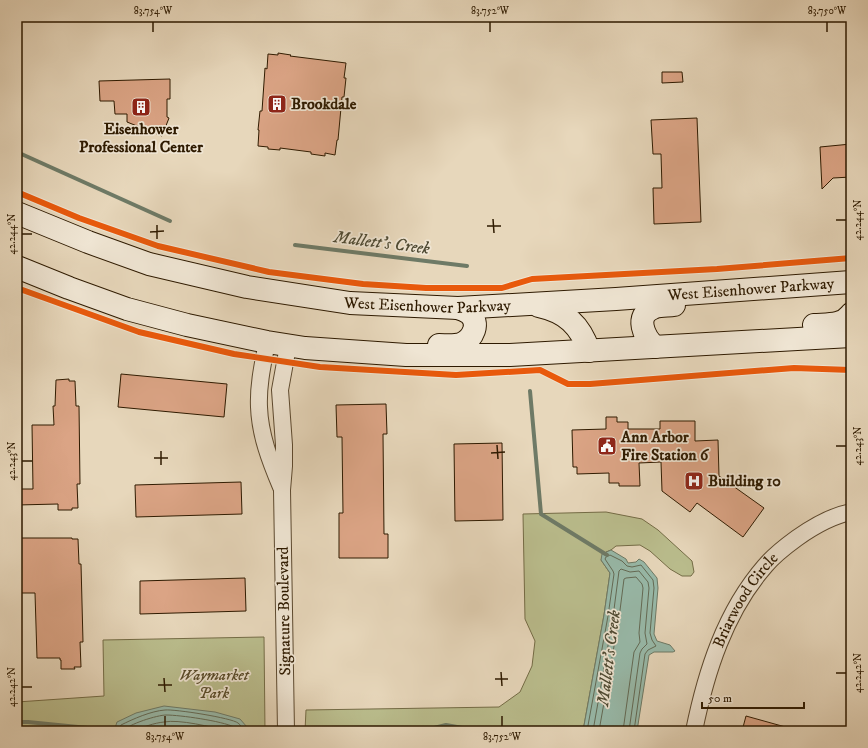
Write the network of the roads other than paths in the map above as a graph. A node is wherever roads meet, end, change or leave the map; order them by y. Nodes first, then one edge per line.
1 (17, 213) edge
2 (17, 224) edge
3 (149, 264) junction
4 (17, 267) edge
5 (804, 285) junction
6 (845, 287) edge
7 (532, 304) junction
8 (458, 308) junction
9 (851, 314) edge
10 (851, 336) edge
11 (267, 342) junction
12 (676, 346) junction
13 (297, 347) junction
14 (655, 347) junction
15 (589, 351) junction
16 (282, 490) junction
17 (851, 512) edge
18 (286, 731) edge
19 (694, 731) edge

1 - 3 main road, West Eisenhower Parkway
2 - 3 main road
3 - 8 main road, West Eisenhower Parkway
4 - 11 main road
5 - 6 main road, West Eisenhower Parkway
5 - 7 main road, West Eisenhower Parkway
5 - 14 main road
7 - 8 main road, West Eisenhower Parkway
7 - 15 main road
8 - 13 main road
9 - 12 main road
10 - 12 main road
11 - 13 main road
11 - 16 street, Signature Boulevard
12 - 14 main road
13 - 15 main road
13 - 16 street, Signature Boulevard
14 - 15 main road
16 - 18 street, Signature Boulevard
17 - 19 street, Briarwood Circle

